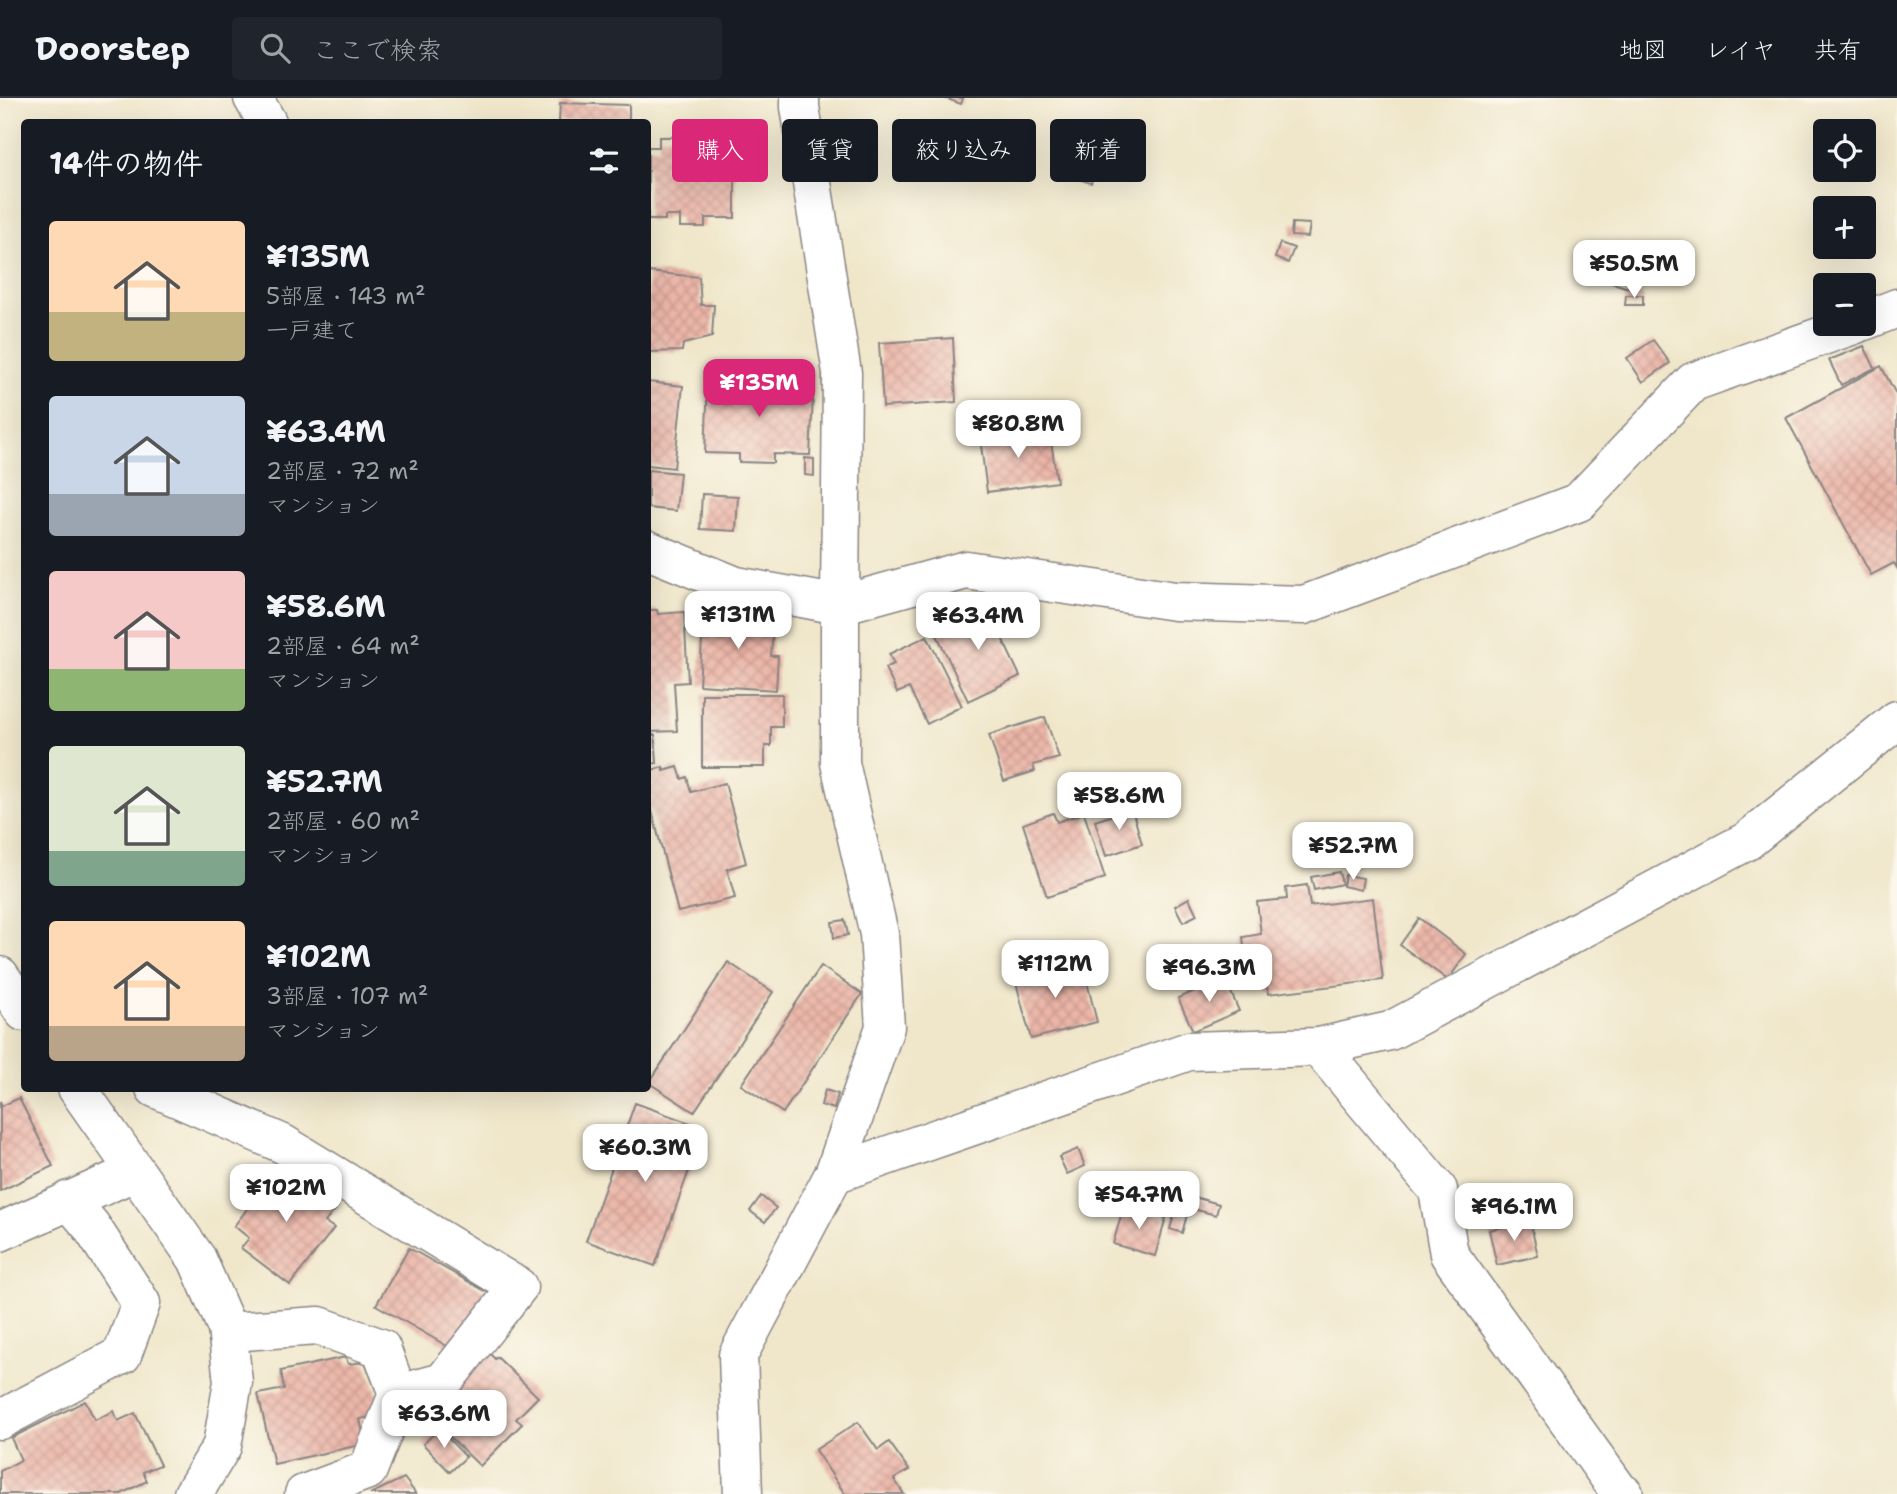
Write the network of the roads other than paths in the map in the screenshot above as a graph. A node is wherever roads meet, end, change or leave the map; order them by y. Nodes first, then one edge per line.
1 (253, 98) edge
2 (800, 98) edge
3 (265, 119) edge
4 (1897, 308) edge
5 (1876, 316) edge
6 (1822, 336) edge
7 (651, 551) edge
8 (840, 605) junction
9 (1897, 720) edge
10 (0, 964) edge
11 (21, 975) edge
12 (0, 976) edge
13 (21, 1008) edge
14 (1320, 1047) junction
15 (80, 1092) edge
16 (164, 1092) edge
17 (134, 1172) junction
18 (834, 1174) junction
19 (80, 1213) junction
20 (0, 1232) edge
21 (228, 1332) junction
22 (398, 1394) junction
23 (0, 1420) edge
24 (193, 1494) edge
25 (304, 1494) edge
26 (743, 1494) edge
27 (1624, 1494) edge

1 - 3 street
2 - 8 street
4 - 5 street
6 - 8 street
7 - 8 street
8 - 18 street
9 - 14 street
10 - 11 street
12 - 13 street
14 - 18 street
14 - 27 street
15 - 17 street
16 - 22 street
17 - 19 street
17 - 21 street
18 - 26 street
19 - 20 street
19 - 23 street
21 - 22 street
21 - 24 street
22 - 25 street

